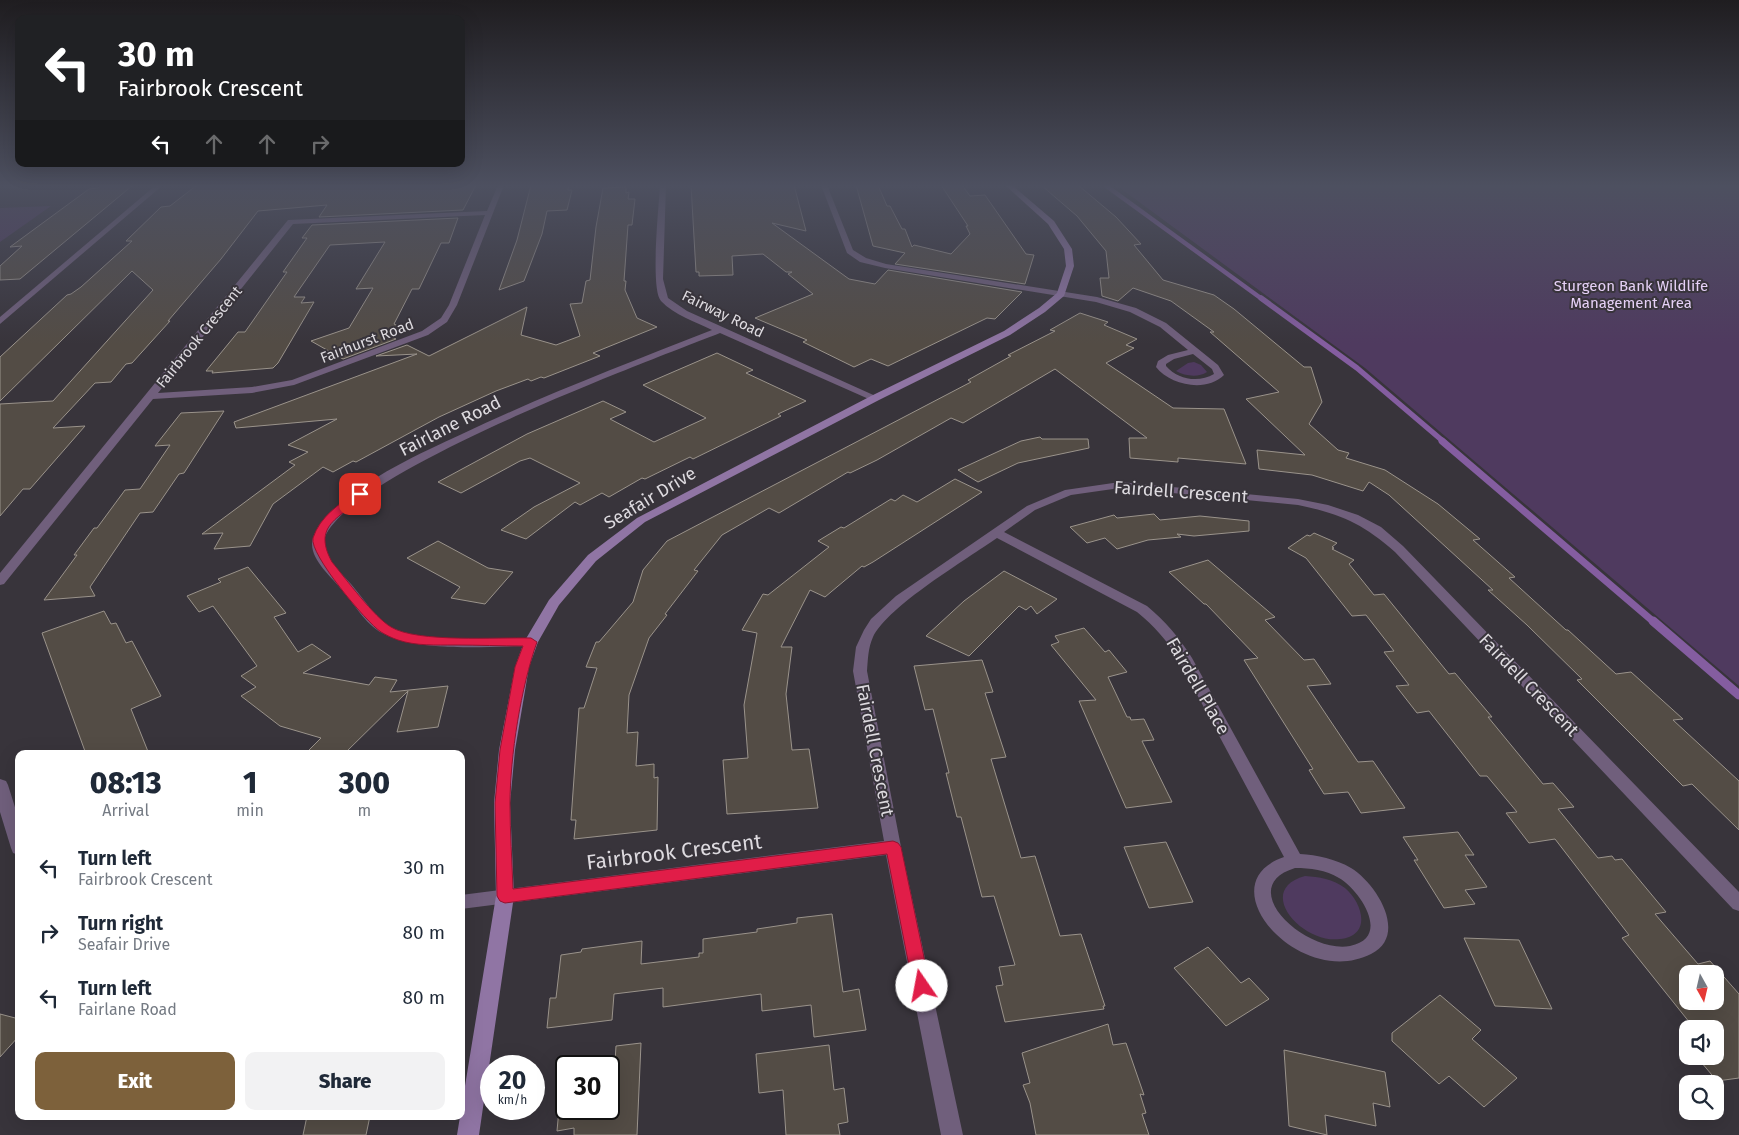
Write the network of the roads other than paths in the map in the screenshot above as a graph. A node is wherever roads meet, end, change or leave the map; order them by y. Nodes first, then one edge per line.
1 (98, 238) edge
2 (278, 238) edge
3 (480, 238) edge
4 (661, 238) edge
5 (845, 238) edge
6 (1061, 238) edge
7 (1061, 294) junction
8 (0, 321) edge
9 (720, 330) junction
10 (1195, 351) junction
11 (151, 396) junction
12 (875, 398) junction
13 (997, 533) junction
14 (0, 581) edge
15 (531, 642) junction
16 (0, 784) edge
17 (5, 828) edge
18 (15, 842) edge
19 (893, 847) junction
20 (1295, 862) junction
21 (505, 896) junction
22 (465, 901) edge
23 (1739, 904) edge
24 (468, 1135) edge
25 (952, 1135) edge

1 - 8 street
2 - 11 street, Fairbrook Crescent
3 - 11 street, Fairhurst Road
4 - 9 street, Fairway Road
5 - 7 street
6 - 7 street
7 - 10 street
7 - 12 street, Seafair Drive
9 - 12 street, Fairway Road
9 - 15 street, Fairlane Road
10 - 10 street
11 - 14 street, Fairbrook Crescent
12 - 15 street, Seafair Drive
13 - 19 street, Fairdell Crescent
13 - 20 street, Fairdell Place
13 - 23 street, Fairdell Crescent
15 - 21 street, Seafair Drive
16 - 17 street
17 - 18 street
19 - 21 street, Fairbrook Crescent
19 - 25 street, Fairdell Crescent
20 - 20 street
21 - 22 street, Fairbrook Crescent
21 - 24 street, Seafair Drive

